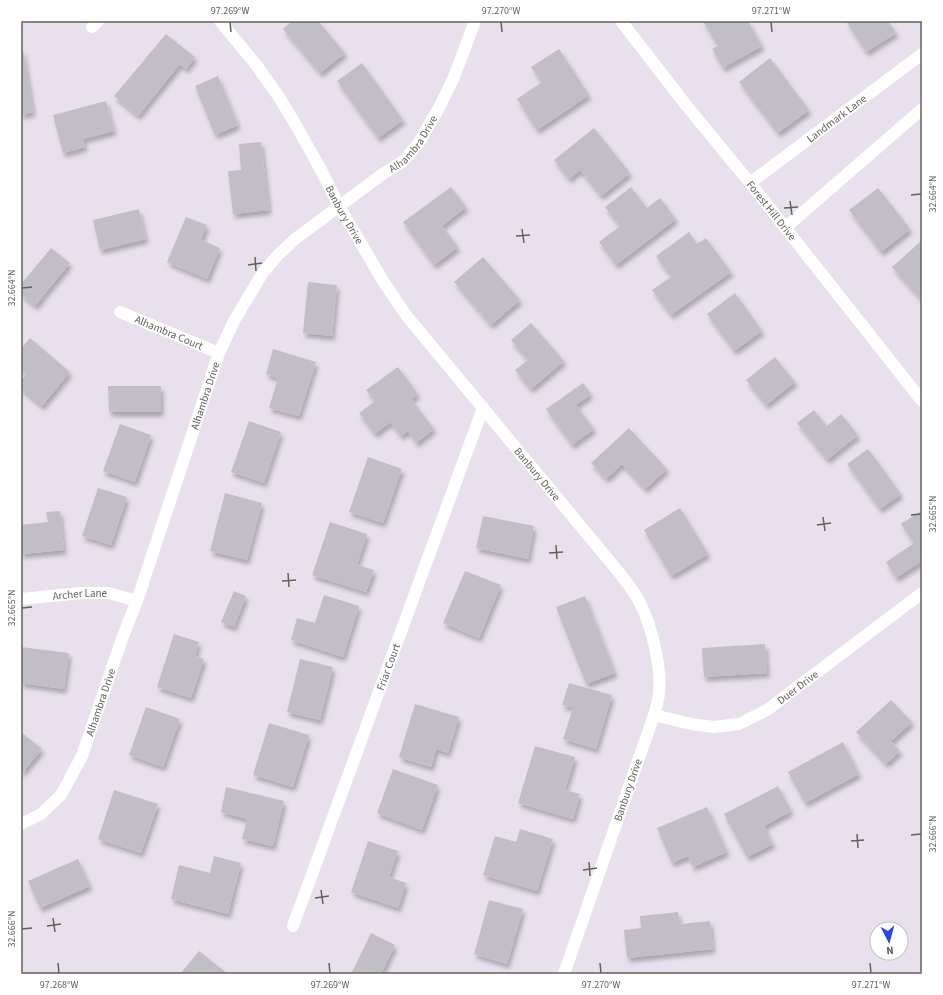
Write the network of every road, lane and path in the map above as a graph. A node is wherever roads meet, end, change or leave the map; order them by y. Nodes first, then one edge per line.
1 (220, 21) edge
2 (475, 21) edge
3 (621, 21) edge
4 (922, 54) edge
5 (922, 109) edge
6 (750, 183) junction
7 (339, 206) junction
8 (785, 228) junction
9 (120, 312) dead end
10 (219, 354) junction
11 (922, 401) edge
12 (483, 408) junction
13 (922, 593) edge
14 (21, 598) edge
15 (137, 601) junction
16 (654, 715) junction
17 (21, 824) edge
18 (293, 926) dead end
19 (564, 974) edge

1 - 7 street, Banbury Drive
2 - 7 street, Alhambra Drive
3 - 6 street, Forest Hill Drive
4 - 6 street, Landmark Lane
5 - 8 street
6 - 8 street, Forest Hill Drive
7 - 10 street, Alhambra Drive
7 - 12 street, Banbury Drive
8 - 11 street, Forest Hill Drive
9 - 10 street, Alhambra Court
10 - 15 street, Alhambra Drive
12 - 16 street, Banbury Drive
12 - 18 street, Friar Court
13 - 16 street, Duer Drive
14 - 15 street, Archer Lane
15 - 17 street, Alhambra Drive
16 - 19 street, Banbury Drive

